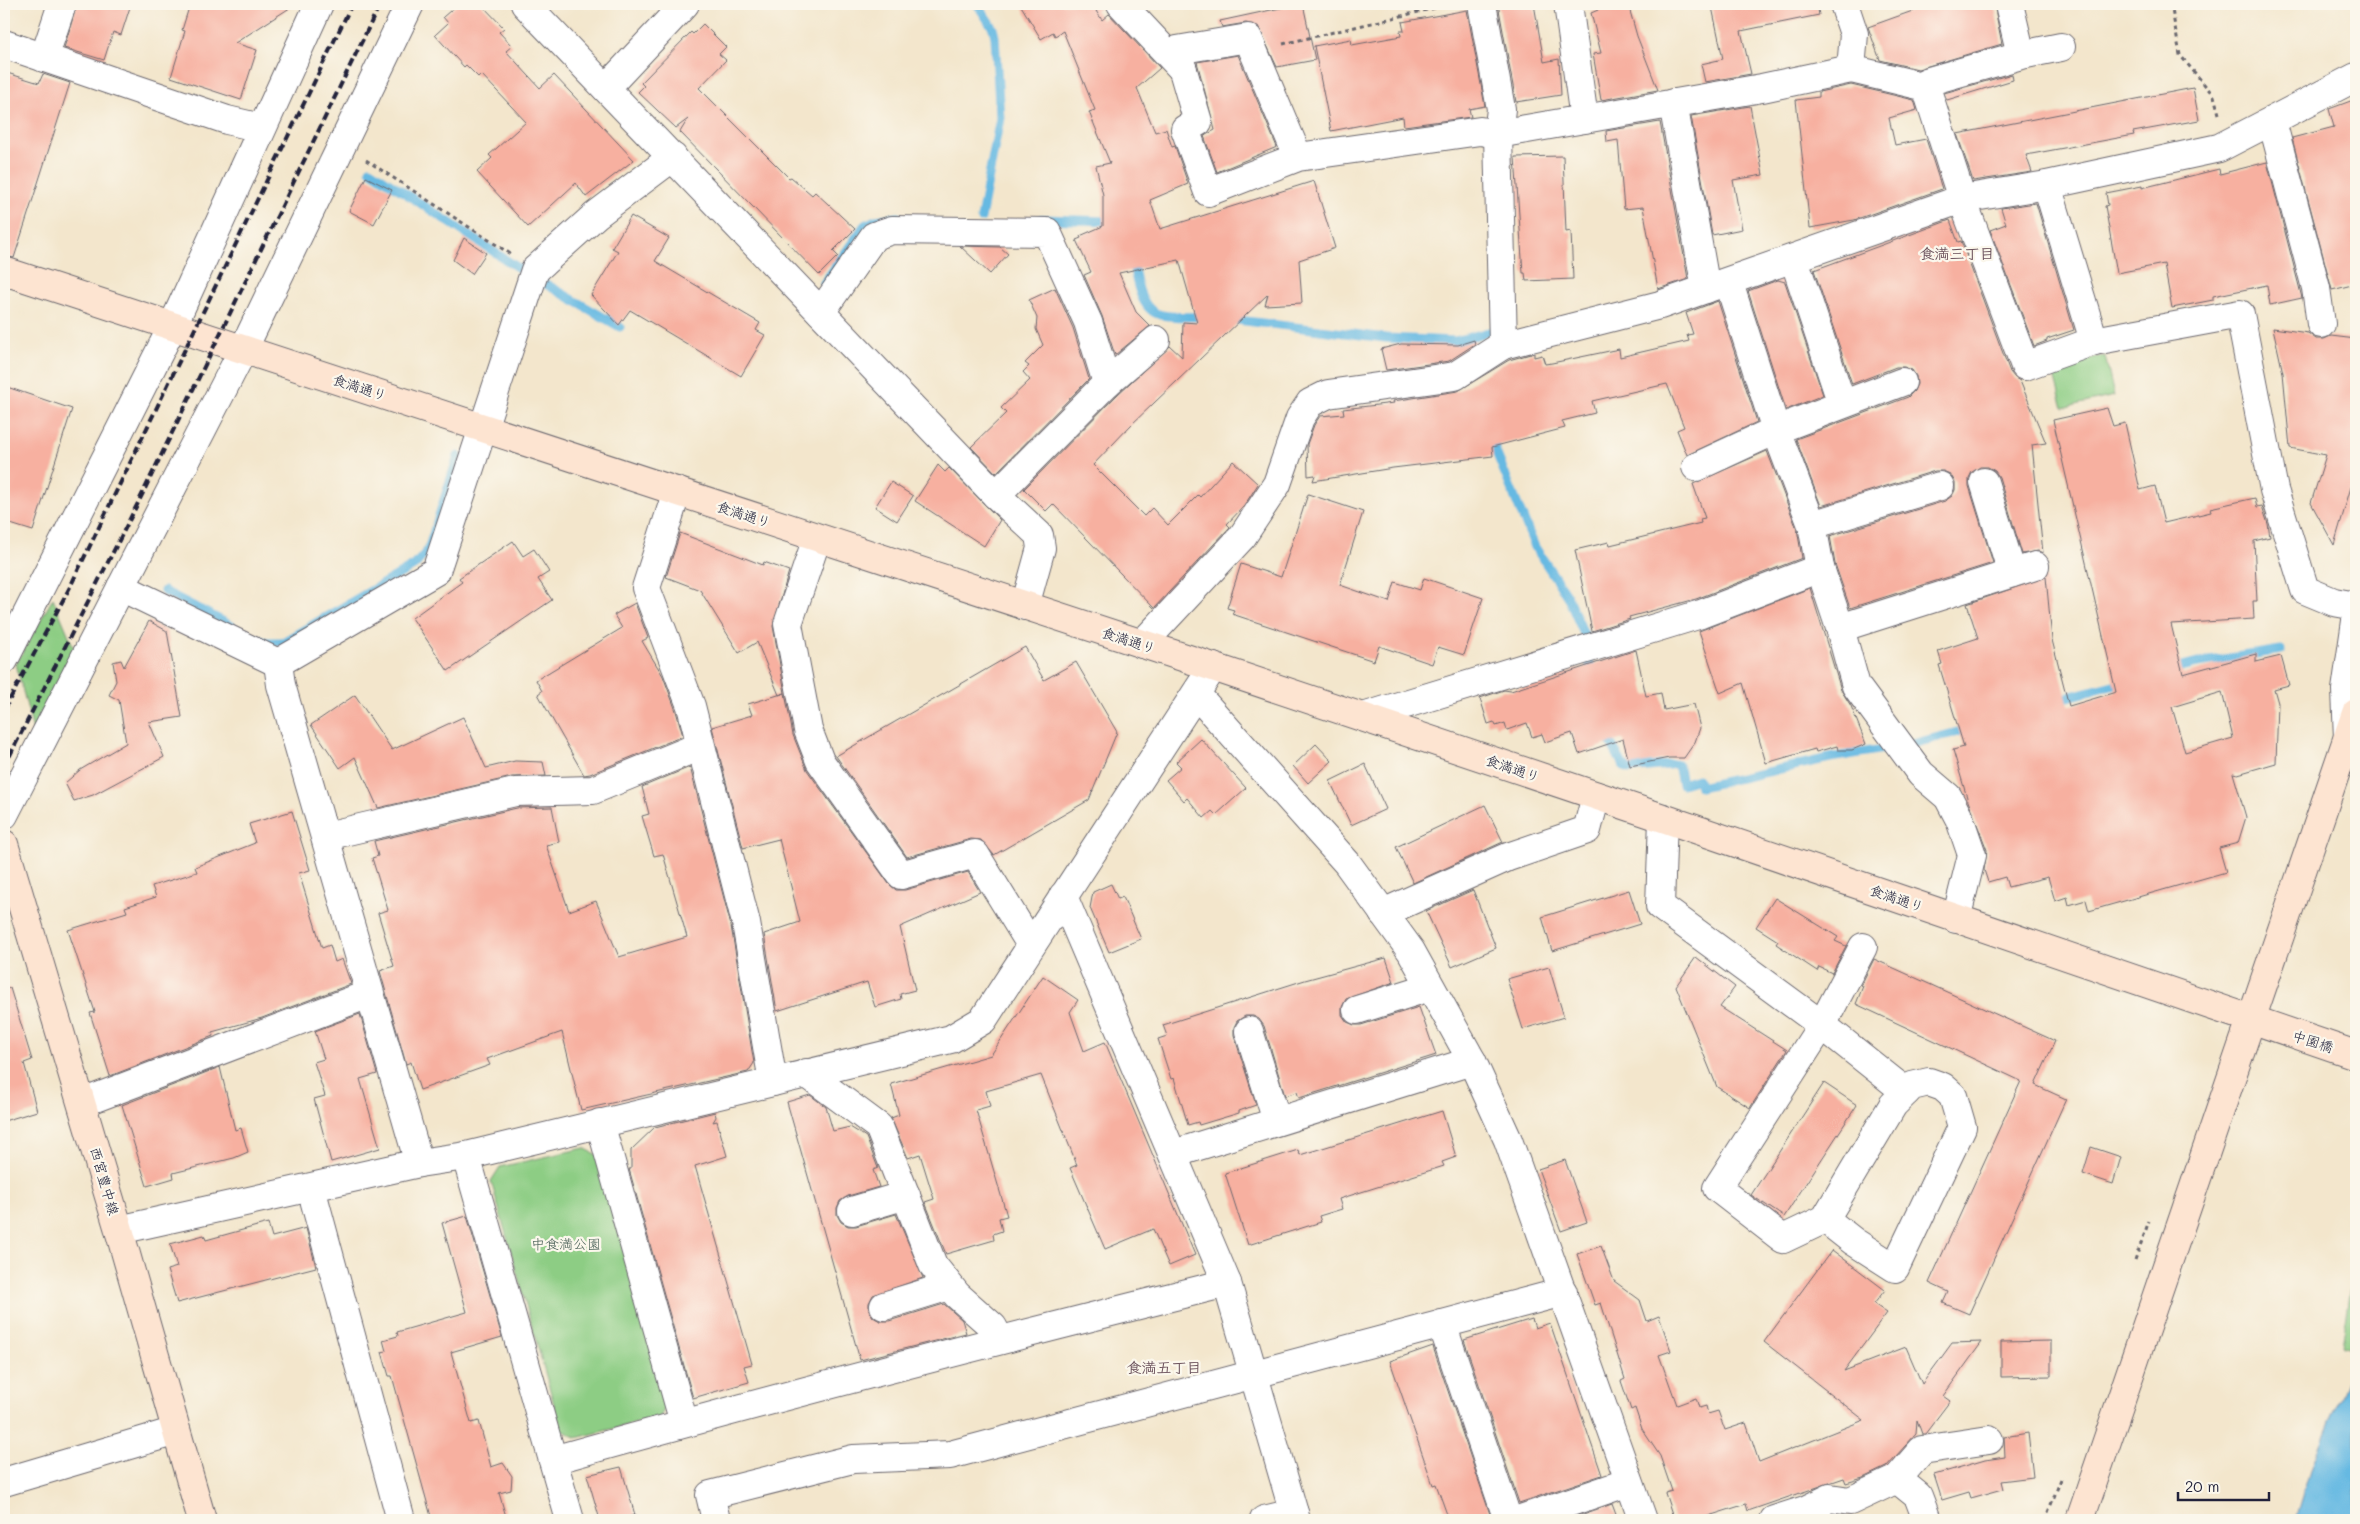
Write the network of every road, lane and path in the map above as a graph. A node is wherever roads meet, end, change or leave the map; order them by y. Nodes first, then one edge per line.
1 (62, 4) edge
2 (319, 4) edge
3 (410, 4) edge
4 (525, 4) edge
5 (685, 4) edge
6 (1121, 4) edge
7 (1452, 4) edge
8 (1482, 4) edge
9 (1568, 4) edge
10 (1844, 4) edge
11 (2009, 4) edge
12 (2171, 4) edge
13 (4, 44) edge
14 (2061, 47) dead end
15 (1253, 51) junction
16 (2021, 56) junction
17 (44, 58) junction
18 (1851, 69) junction
19 (1183, 70) junction
20 (2356, 76) edge
21 (606, 88) junction
22 (1926, 88) junction
23 (1673, 104) junction
24 (1584, 119) junction
25 (2272, 121) junction
26 (261, 128) junction
27 (1498, 134) junction
28 (2204, 152) junction
29 (673, 156) junction
30 (1298, 157) junction
31 (364, 158) dead end
32 (2047, 185) junction
33 (1962, 199) junction
34 (1794, 259) junction
35 (535, 270) junction
36 (4, 271) edge
37 (1717, 286) junction
38 (821, 312) junction
39 (2321, 324) dead end
40 (173, 325) junction
41 (1156, 340) dead end
42 (2094, 341) junction
43 (1503, 345) junction
44 (244, 348) junction
45 (1902, 382) dead end
46 (1107, 383) junction
47 (1842, 404) junction
48 (484, 428) junction
49 (1776, 430) junction
50 (1696, 467) dead end
51 (1984, 482) dead end
52 (1940, 486) dead end
53 (677, 491) junction
54 (996, 495) junction
55 (1812, 525) junction
56 (817, 538) junction
57 (1820, 568) junction
58 (121, 587) junction
59 (1025, 606) junction
60 (2356, 606) edge
61 (2356, 621) edge
62 (1840, 628) junction
63 (1142, 644) junction
64 (4, 660) edge
65 (278, 664) junction
66 (1213, 667) junction
67 (1196, 694) junction
68 (2356, 713) edge
69 (1363, 717) junction
70 (2348, 739) junction
71 (700, 746) junction
72 (1596, 796) junction
73 (4, 815) edge
74 (1663, 818) junction
75 (326, 836) junction
76 (4, 844) edge
77 (1063, 896) junction
78 (1383, 913) junction
79 (1956, 919) junction
80 (1031, 945) junction
81 (1863, 947) dead end
82 (1430, 987) junction
83 (369, 994) junction
84 (1357, 1010) dead end
85 (2261, 1024) junction
86 (1822, 1026) junction
87 (1249, 1031) dead end
88 (2356, 1055) edge
89 (1472, 1062) junction
90 (806, 1073) junction
91 (773, 1082) junction
92 (1906, 1092) junction
93 (82, 1103) junction
94 (1277, 1122) junction
95 (600, 1123) junction
96 (1173, 1154) junction
97 (466, 1156) junction
98 (419, 1163) junction
99 (311, 1188) junction
100 (906, 1195) junction
101 (852, 1211) dead end
102 (1824, 1218) junction
103 (119, 1230) junction
104 (1227, 1283) junction
105 (949, 1286) junction
106 (1563, 1292) junction
107 (884, 1306) dead end
108 (1442, 1324) junction
109 (1000, 1340) junction
110 (1254, 1374) junction
111 (684, 1423) junction
112 (176, 1431) junction
113 (1989, 1440) dead end
114 (553, 1460) junction
115 (1898, 1479) junction
116 (4, 1482) edge
117 (1629, 1482) junction
118 (1295, 1517) edge
119 (202, 1520) edge
120 (401, 1520) edge
121 (570, 1520) edge
122 (716, 1520) edge
123 (1264, 1520) edge
124 (1508, 1520) edge
125 (1518, 1520) edge
126 (1643, 1520) edge
127 (1774, 1520) edge
128 (1926, 1520) edge
129 (2080, 1520) edge

1 - 17 street
2 - 26 street
3 - 44 street
4 - 21 street
5 - 21 street
6 - 19 street
7 - 15 path
8 - 27 street
9 - 24 street
10 - 18 street
11 - 16 street
12 - 28 path
13 - 17 street
14 - 16 street
15 - 19 street
15 - 30 street
16 - 22 street
17 - 26 street
18 - 22 street
18 - 23 street
19 - 30 street
20 - 25 street
21 - 29 street
22 - 33 street
23 - 24 street
23 - 37 street
24 - 27 street
25 - 28 street
25 - 39 street
26 - 40 street
27 - 30 street
27 - 43 street
28 - 32 street
29 - 35 street
29 - 38 street
31 - 35 path
32 - 33 street
32 - 42 street
33 - 34 street
33 - 42 street
34 - 37 street
34 - 47 street
35 - 48 street
36 - 40 street, 食満通り
37 - 43 street
37 - 49 street
38 - 46 street
38 - 54 street
40 - 44 street, 食満通り
40 - 64 street
41 - 46 street
42 - 60 street
43 - 63 street
44 - 48 street, 食満通り
44 - 58 street
45 - 47 street
46 - 54 street
47 - 49 street
48 - 53 street, 食満通り
48 - 65 street
49 - 50 street
49 - 55 street
51 - 62 street
52 - 55 street
53 - 56 street, 食満通り
53 - 71 street
54 - 59 street
55 - 57 street
56 - 59 street, 食満通り
56 - 80 street
57 - 62 street
57 - 69 street
58 - 65 street
58 - 73 street
59 - 63 street, 食満通り
61 - 70 street
62 - 79 street
63 - 66 street, 食満通り
65 - 75 street
66 - 67 street
66 - 69 street, 食満通り
67 - 77 street
67 - 78 street
68 - 70 street
69 - 72 street, 食満通り
70 - 85 street
71 - 75 street
71 - 91 street
72 - 74 street, 食満通り
72 - 78 street
74 - 79 street, 食満通り
74 - 86 street
75 - 83 street
76 - 93 street, 西宮豊中線
77 - 80 street
77 - 96 street
78 - 82 street
79 - 85 street, 食満通り
80 - 90 street
81 - 86 street
82 - 84 street
82 - 89 street
83 - 93 street
83 - 98 street
85 - 88 street, 中園橋
85 - 129 street
86 - 92 street
86 - 102 street
87 - 94 street
89 - 94 street
89 - 106 street
90 - 91 street
90 - 100 street
91 - 95 street
92 - 102 street
92 - 102 street
93 - 103 street, 西宮豊中線
94 - 96 street
95 - 97 street
95 - 111 street
96 - 104 street
97 - 98 street
97 - 114 street
98 - 99 street
99 - 103 street
99 - 120 street
100 - 101 street
100 - 105 street
103 - 112 street, 西宮豊中線
104 - 109 street
104 - 110 street
105 - 107 street
105 - 109 street
106 - 108 street
106 - 117 street
108 - 110 street
108 - 124 street
109 - 111 street
110 - 118 street
110 - 122 street
111 - 114 street
112 - 116 street
112 - 119 street, 西宮豊中線
113 - 115 street
114 - 121 street
115 - 127 street
115 - 128 street
117 - 125 street
117 - 126 street
118 - 123 street

